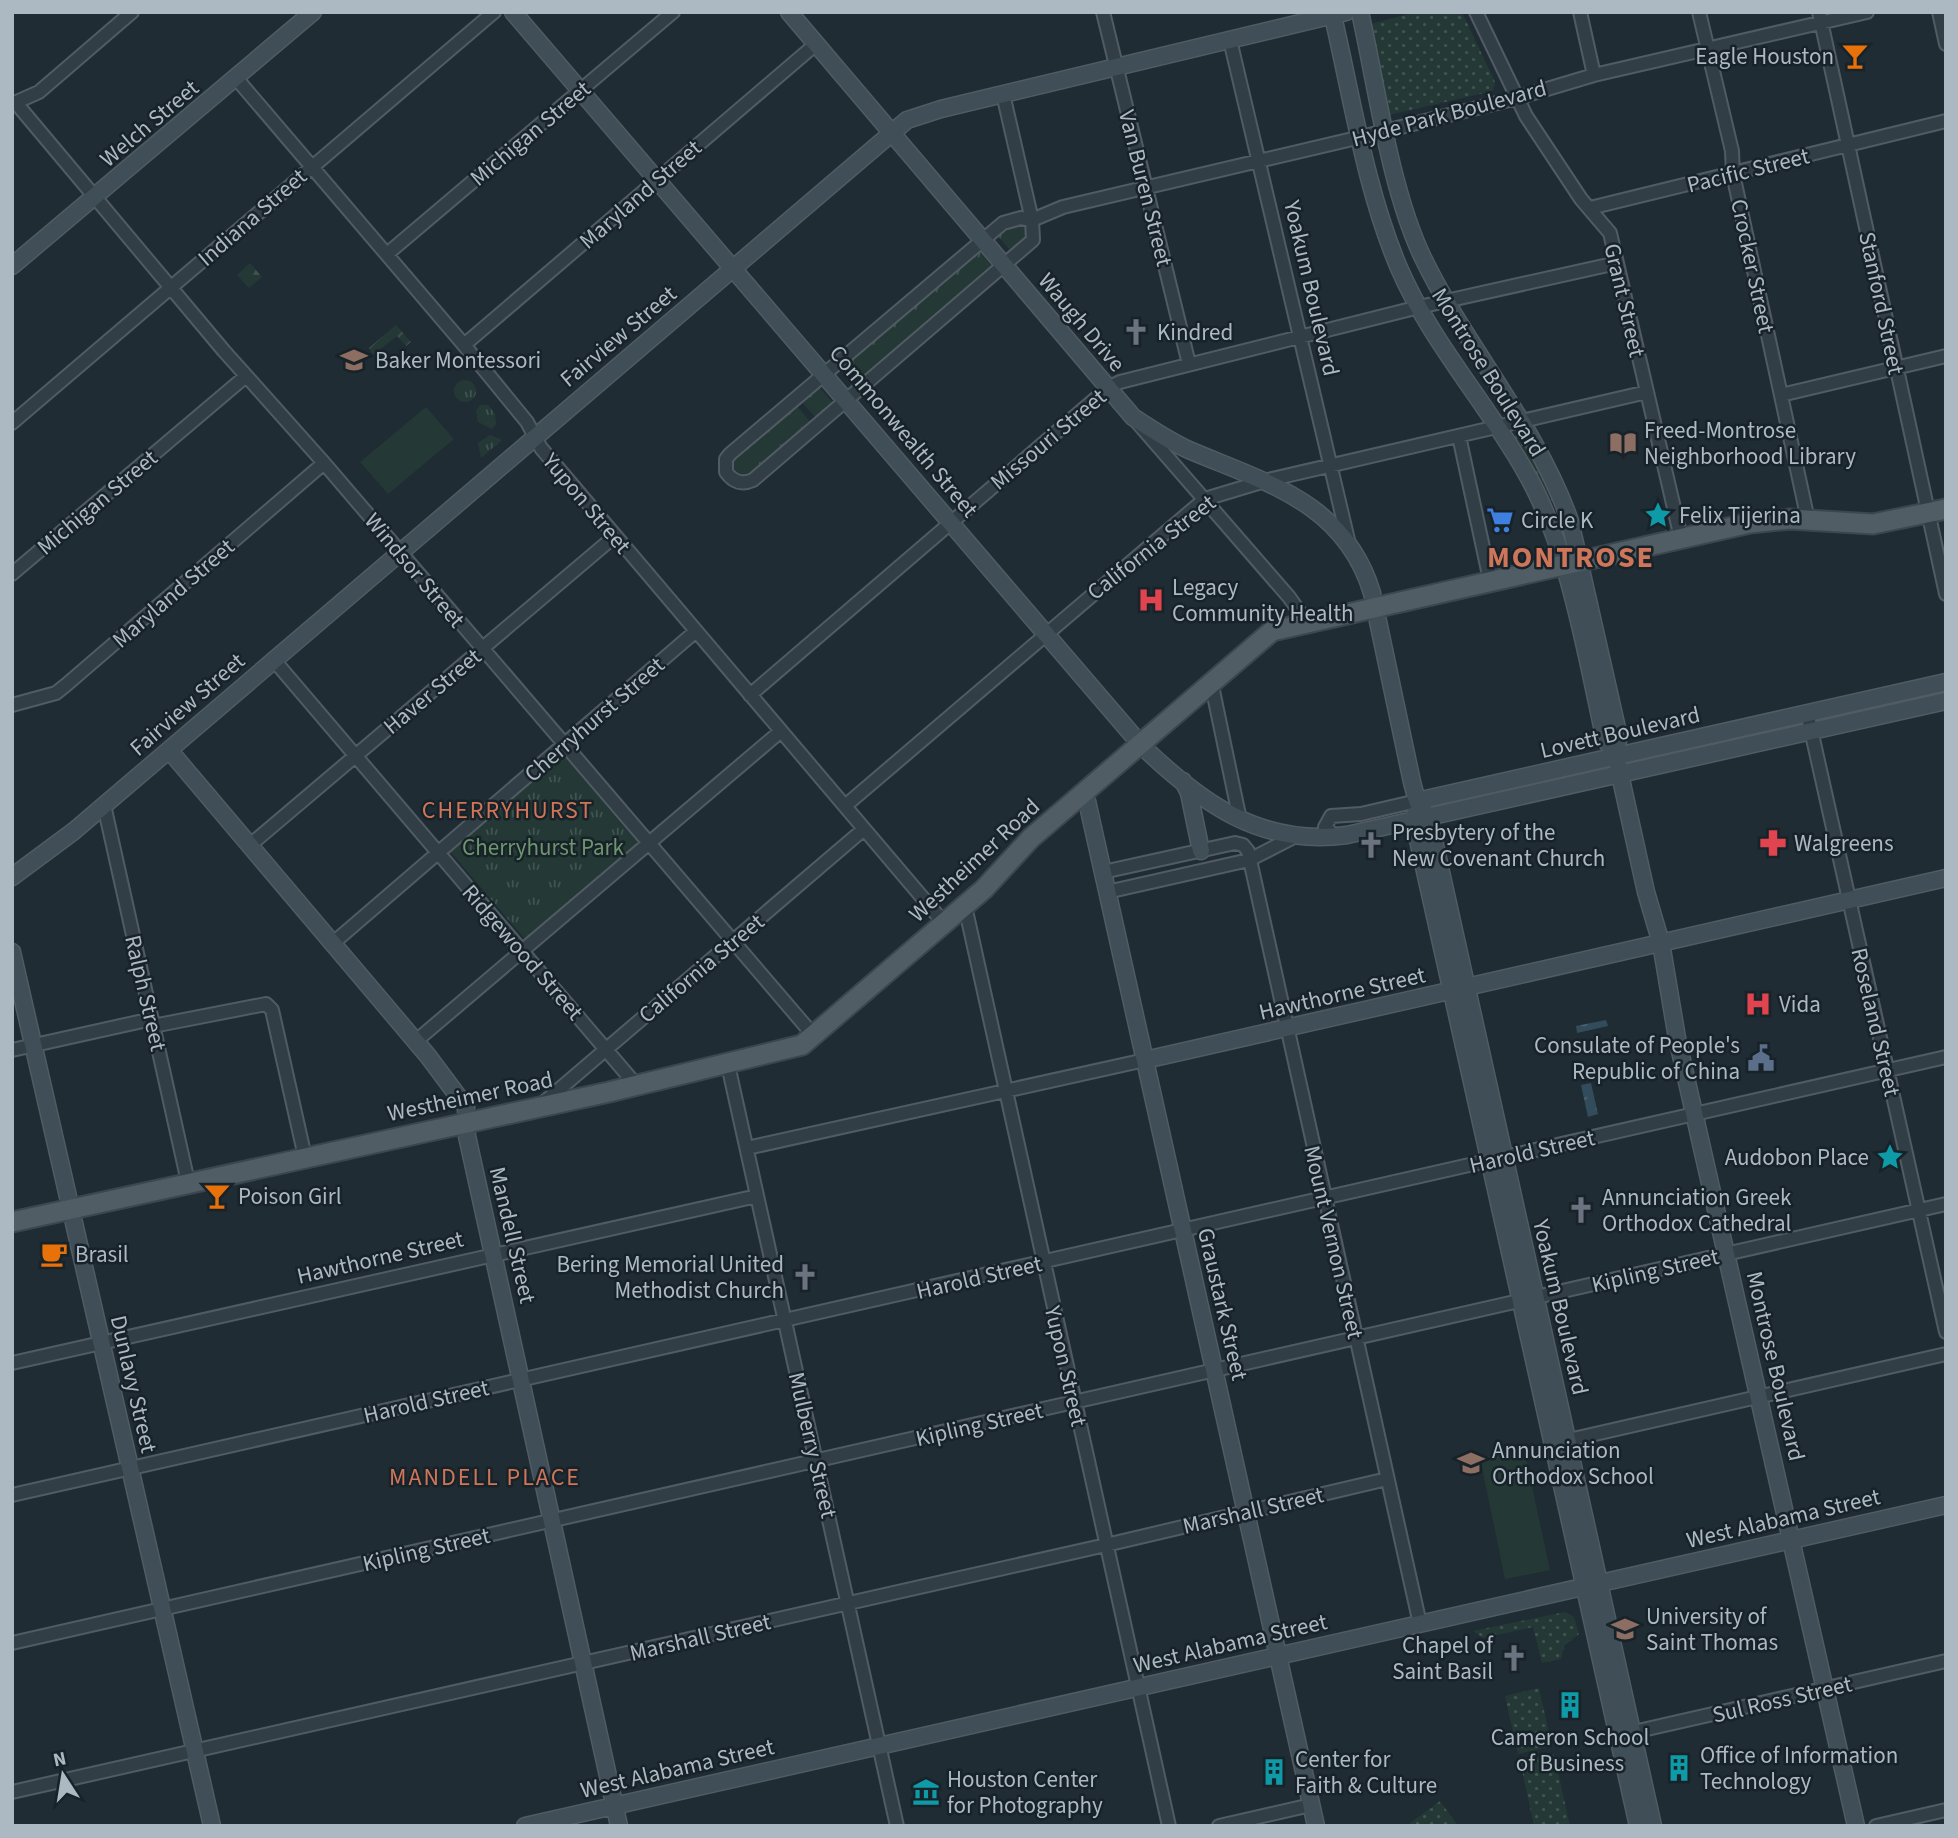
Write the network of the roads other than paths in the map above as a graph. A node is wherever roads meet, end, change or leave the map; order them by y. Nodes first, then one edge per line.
1 (132, 12) edge
2 (313, 12) edge
3 (494, 12) edge
4 (513, 12) edge
5 (673, 12) edge
6 (789, 12) edge
7 (1103, 12) edge
8 (1360, 12) edge
9 (1476, 12) edge
10 (1580, 12) edge
11 (1699, 12) edge
12 (1867, 12) edge
13 (1938, 12) edge
14 (1337, 13) edge
15 (1820, 18) edge
16 (1230, 40) junction
17 (816, 44) junction
18 (1946, 44) edge
19 (1709, 49) junction
20 (1115, 67) junction
21 (1594, 75) junction
22 (236, 78) junction
23 (582, 90) junction
24 (1003, 94) junction
25 (1517, 98) junction
26 (14, 103) edge
27 (1946, 121) edge
28 (1386, 131) junction
29 (891, 132) junction
30 (1361, 137) junction
31 (1848, 145) junction
32 (1258, 161) junction
33 (312, 166) junction
34 (1733, 174) junction
35 (657, 179) junction
36 (1147, 187) junction
37 (97, 197) junction
38 (1590, 208) junction
39 (1032, 220) junction
40 (981, 239) junction
41 (387, 254) junction
42 (1617, 263) junction
43 (12, 265) edge
44 (1003, 266) junction
45 (733, 268) junction
46 (171, 288) junction
47 (1445, 302) junction
48 (1419, 307) junction
49 (1300, 337) junction
50 (464, 345) junction
51 (1946, 356) edge
52 (1189, 364) junction
53 (1895, 368) junction
54 (825, 373) junction
55 (246, 376) junction
56 (1108, 388) junction
57 (1647, 392) junction
58 (1781, 395) junction
59 (846, 398) junction
60 (1133, 417) junction
61 (1524, 421) junction
62 (12, 423) edge
63 (1497, 427) junction
64 (1459, 436) junction
65 (535, 437) junction
66 (324, 463) junction
67 (1331, 467) junction
68 (1268, 480) junction
69 (1205, 499) junction
70 (1937, 511) edge
71 (1808, 520) junction
72 (951, 522) junction
73 (615, 536) junction
74 (1681, 538) junction
75 (1350, 547) junction
76 (399, 551) junction
77 (1571, 561) junction
78 (12, 574) edge
79 (1490, 580) junction
80 (1946, 594) edge
81 (1375, 606) junction
82 (1306, 621) junction
83 (696, 631) junction
84 (1045, 633) junction
85 (482, 648) junction
86 (273, 659) junction
87 (1211, 681) junction
88 (1946, 682) edge
89 (750, 695) junction
90 (1946, 701) edge
91 (12, 705) edge
92 (1807, 712) junction
93 (781, 731) junction
94 (1811, 732) junction
95 (564, 744) junction
96 (1141, 745) junction
97 (169, 750) junction
98 (1615, 755) junction
99 (356, 756) junction
100 (1620, 775) junction
101 (1183, 781) junction
102 (1085, 792) junction
103 (1417, 801) junction
104 (104, 805) junction
105 (845, 806) junction
106 (1240, 820) junction
107 (1422, 820) junction
108 (864, 829) junction
109 (1336, 837) junction
110 (1292, 838) junction
111 (649, 844) junction
112 (249, 846) junction
113 (1201, 851) junction
114 (438, 853) junction
115 (1250, 860) junction
116 (1103, 872) junction
117 (12, 877) edge
118 (1946, 878) edge
119 (1107, 892) junction
120 (1849, 901) junction
121 (965, 906) junction
122 (944, 923) junction
123 (733, 941) junction
124 (1661, 943) junction
125 (332, 944) junction
126 (522, 951) junction
127 (12, 952) edge
128 (1459, 990) junction
129 (153, 1023) junction
130 (1287, 1029) junction
131 (814, 1037) junction
132 (416, 1041) junction
133 (34, 1046) junction
134 (606, 1048) junction
135 (12, 1050) edge
136 (1946, 1057) edge
137 (1145, 1060) junction
138 (728, 1065) junction
139 (1887, 1070) junction
140 (637, 1086) junction
141 (1004, 1091) junction
142 (538, 1107) junction
143 (1696, 1114) junction
144 (467, 1122) junction
145 (747, 1148) junction
146 (304, 1157) junction
147 (1497, 1159) junction
148 (188, 1182) junction
149 (757, 1196) junction
150 (1325, 1199) junction
151 (1946, 1205) edge
152 (71, 1208) junction
153 (1919, 1211) junction
154 (12, 1222) edge
155 (1183, 1231) junction
156 (1728, 1254) junction
157 (494, 1255) junction
158 (1042, 1262) junction
159 (1528, 1299) junction
160 (785, 1320) junction
161 (1946, 1332) edge
162 (1356, 1338) junction
163 (102, 1343) junction
164 (1946, 1354) edge
165 (12, 1363) edge
166 (1214, 1370) junction
167 (522, 1380) junction
168 (1760, 1397) junction
169 (1074, 1402) junction
170 (1560, 1442) junction
171 (816, 1460) junction
172 (130, 1469) junction
173 (1387, 1479) junction
174 (12, 1495) edge
175 (1946, 1505) edge
176 (1246, 1512) junction
177 (554, 1520) junction
178 (1792, 1540) junction
179 (1106, 1545) junction
180 (1592, 1585) junction
181 (848, 1603) junction
182 (162, 1609) junction
183 (1420, 1624) junction
184 (12, 1643) edge
185 (1278, 1656) junction
186 (1946, 1661) edge
187 (586, 1662) junction
188 (1137, 1688) junction
189 (1825, 1689) junction
190 (1625, 1734) junction
191 (879, 1746) junction
192 (195, 1750) junction
193 (12, 1792) edge
194 (615, 1805) junction
195 (1311, 1805) junction
196 (1946, 1810) edge
197 (212, 1826) edge
198 (525, 1826) edge
199 (619, 1826) edge
200 (897, 1826) edge
201 (1169, 1826) edge
202 (1219, 1826) edge
203 (1316, 1826) edge
204 (1638, 1826) edge
205 (1653, 1826) edge
206 (1856, 1826) edge
207 (1876, 1826) edge

1 - 26 street
2 - 22 street, Welch Street
3 - 33 street, Indiana Street
4 - 23 street, Commonwealth Street
5 - 23 street, Michigan Street
6 - 17 street, Waugh Drive
7 - 20 street, Van Buren Street
8 - 28 street, Montrose Boulevard
9 - 25 street, Grant Street
10 - 21 street
11 - 19 street, Crocker Street
12 - 15 street, Hyde Park Boulevard
13 - 18 street
14 - 16 street, Fairview Street
14 - 30 street, Montrose Boulevard
15 - 19 street, Hyde Park Boulevard
15 - 31 street, Stanford Street
16 - 20 street, Fairview Street
16 - 32 street, Yoakum Boulevard
17 - 29 street, Waugh Drive
17 - 35 street, Maryland Street
19 - 21 street, Hyde Park Boulevard
19 - 34 street, Crocker Street
20 - 24 street, Fairview Street
20 - 36 street, Van Buren Street
21 - 25 street, Hyde Park Boulevard
22 - 33 street, Yupon Street
22 - 37 street, Welch Street
23 - 35 street, Commonwealth Street
23 - 41 street, Michigan Street
24 - 29 street, Fairview Street
24 - 39 street
25 - 28 street, Hyde Park Boulevard
25 - 38 street, Grant Street
26 - 37 street, Windsor Street
27 - 31 street, Pacific Street
28 - 30 street, Hyde Park Boulevard
28 - 47 street, Montrose Boulevard
29 - 40 street, Waugh Drive
29 - 45 street, Fairview Street
30 - 32 street, Hyde Park Boulevard
30 - 48 street, Montrose Boulevard
31 - 34 street, Pacific Street
31 - 53 street, Stanford Street
32 - 36 street, Hyde Park Boulevard
32 - 49 street, Yoakum Boulevard
33 - 41 street, Yupon Street
33 - 46 street, Indiana Street
34 - 38 street, Pacific Street
34 - 58 street, Crocker Street
35 - 45 street, Commonwealth Street
35 - 50 street, Maryland Street
36 - 39 street, Hyde Park Boulevard
36 - 52 street, Van Buren Street
37 - 43 street, Welch Street
37 - 46 street, Windsor Street
38 - 42 street, Grant Street
39 - 40 street, Hyde Park Boulevard
39 - 44 street, Hyde Park Boulevard
40 - 44 street, Waugh Drive
40 - 54 street, Hyde Park Boulevard
41 - 50 street, Yupon Street
42 - 47 street, Missouri Street
42 - 57 street, Grant Street
44 - 56 street, Waugh Drive
44 - 59 street, Hyde Park Boulevard
45 - 54 street, Commonwealth Street
45 - 65 street, Fairview Street
46 - 55 street, Windsor Street
46 - 62 street, Indiana Street
47 - 48 street, Missouri Street
47 - 61 street, Montrose Boulevard
48 - 49 street, Missouri Street
48 - 63 street, Montrose Boulevard
49 - 52 street, Missouri Street
49 - 67 street, Yoakum Boulevard
50 - 65 street, Yupon Street
51 - 53 street
52 - 56 street, Missouri Street
53 - 58 street
53 - 70 street, Stanford Street
54 - 59 street, Commonwealth Street
54 - 59 street, Hyde Park Boulevard
55 - 66 street, Windsor Street
55 - 78 street, Michigan Street
56 - 60 street, Waugh Drive
56 - 72 street, Missouri Street
57 - 61 street, California Street
57 - 74 street, Grant Street
58 - 71 street, Crocker Street
59 - 72 street, Commonwealth Street
60 - 68 street, Waugh Drive
60 - 69 street
61 - 63 street, California Street
61 - 77 street, Montrose Boulevard
63 - 64 street, California Street
63 - 77 street, Montrose Boulevard
64 - 67 street, California Street
64 - 79 street
65 - 73 street, Yupon Street
65 - 76 street, Fairview Street
66 - 76 street, Windsor Street
66 - 91 street, Maryland Street
67 - 68 street, California Street
67 - 75 street, Yoakum Boulevard
68 - 69 street, California Street
68 - 75 street, Waugh Drive
69 - 82 street
69 - 84 street, California Street
70 - 71 main road, Westheimer Road
70 - 80 street, Stanford Street
71 - 74 main road, Westheimer Road
72 - 84 street, Commonwealth Street
72 - 89 street, Missouri Street
73 - 83 street, Yupon Street
73 - 85 street, Haver Street
74 - 77 main road, Westheimer Road
75 - 81 street, Waugh Drive
76 - 85 street, Windsor Street
76 - 86 street, Fairview Street
77 - 79 main road, Westheimer Road
77 - 98 street, Montrose Boulevard
79 - 81 main road, Westheimer Road
81 - 82 main road, Westheimer Road
81 - 103 street, Yoakum Boulevard
82 - 87 main road, Westheimer Road
83 - 89 street, Yupon Street
83 - 95 street, Cherryhurst Street
84 - 96 street, Commonwealth Street
84 - 105 street, California Street
85 - 95 street, Windsor Street
85 - 99 street, Haver Street
86 - 97 street, Fairview Street
86 - 99 street, Ridgewood Street
87 - 96 main road, Westheimer Road
87 - 106 street
88 - 92 street, Lovett Boulevard
89 - 93 street, Yupon Street
90 - 94 street, Lovett Boulevard
92 - 94 street, Roseland Street
92 - 98 street, Lovett Boulevard
93 - 105 street, Yupon Street
93 - 111 street
94 - 100 street, Lovett Boulevard
94 - 120 street, Roseland Street
95 - 111 street, Windsor Street
95 - 114 street, Cherryhurst Street
96 - 101 street, Commonwealth Street
96 - 102 main road, Westheimer Road
97 - 104 street, Fairview Street
97 - 112 street, Mandell Street
98 - 100 street, Montrose Boulevard
98 - 103 street, Lovett Boulevard
99 - 112 street, Haver Street
99 - 114 street, Ridgewood Street
100 - 107 street, Lovett Boulevard
100 - 124 street, Montrose Boulevard
101 - 106 street, Commonwealth Street
101 - 113 street
102 - 116 street, Graustark Street
102 - 121 main road, Westheimer Road
103 - 107 street, Yoakum Boulevard
103 - 109 street, Lovett Boulevard
104 - 117 street, Fairview Street
104 - 129 street, Ralph Street
105 - 108 street, Yupon Street
106 - 110 street, Commonwealth Street
107 - 109 street, Lovett Boulevard
107 - 128 street, Yoakum Boulevard
108 - 122 street, Yupon Street
108 - 123 street, California Street
109 - 110 street, Lovett Boulevard
110 - 115 street, Lovett Boulevard
111 - 123 street, Windsor Street
111 - 126 street
112 - 125 street, Mandell Street
113 - 115 street
113 - 116 street
114 - 125 street, Cherryhurst Street
114 - 126 street, Ridgewood Street
115 - 119 street, Lovett Boulevard
115 - 130 street, Mount Vernon Street
116 - 119 street, Graustark Street
118 - 120 street, Hawthorne Street
119 - 137 street, Graustark Street
120 - 124 street, Hawthorne Street
120 - 139 street, Roseland Street
121 - 122 main road, Westheimer Road
121 - 141 street, Yupon Street
122 - 131 main road, Westheimer Road
123 - 131 street, Windsor Street
123 - 134 street, California Street
124 - 128 street, Hawthorne Street
124 - 143 street, Montrose Boulevard
125 - 132 street, Mandell Street
126 - 132 street
126 - 134 street, Ridgewood Street
127 - 133 street, Dunlavy Street
128 - 130 street, Hawthorne Street
128 - 147 street, Yoakum Boulevard
129 - 133 street
129 - 146 street
129 - 148 street, Ralph Street
130 - 137 street, Hawthorne Street
130 - 150 street, Mount Vernon Street
131 - 138 main road, Westheimer Road
132 - 144 street, Mandell Street
133 - 135 street
133 - 152 street, Dunlavy Street
134 - 140 street, Ridgewood Street
134 - 142 street, California Street
136 - 139 street, Harold Street
137 - 141 street, Hawthorne Street
137 - 155 street, Graustark Street
138 - 140 main road, Westheimer Road
138 - 145 street, Mulberry Street
139 - 143 street, Harold Street
139 - 153 street, Roseland Street
140 - 142 main road, Westheimer Road
141 - 145 street, Hawthorne Street
141 - 158 street, Yupon Street
142 - 144 main road, Westheimer Road
143 - 147 street, Harold Street
143 - 156 street, Montrose Boulevard
144 - 146 main road, Westheimer Road
144 - 157 street, Mandell Street
145 - 149 street, Mulberry Street
146 - 148 main road, Westheimer Road
147 - 150 street, Harold Street
147 - 159 street, Yoakum Boulevard
148 - 152 main road, Westheimer Road
149 - 157 street, Hawthorne Street
149 - 160 street, Mulberry Street
150 - 155 street, Harold Street
150 - 162 street, Mount Vernon Street
151 - 153 street, Kipling Street
152 - 154 main road, Westheimer Road
152 - 163 street, Dunlavy Street
153 - 156 street, Kipling Street
153 - 161 street, Roseland Street
155 - 158 street, Harold Street
155 - 166 street, Graustark Street
156 - 159 street, Kipling Street
156 - 168 street, Montrose Boulevard
157 - 163 street, Hawthorne Street
157 - 167 street, Mandell Street
158 - 160 street, Harold Street
158 - 169 street, Yupon Street
159 - 162 street, Kipling Street
159 - 170 street, Yoakum Boulevard
160 - 167 street, Harold Street
160 - 171 street, Mulberry Street
162 - 166 street, Kipling Street
162 - 173 street, Mount Vernon Street
163 - 165 street, Hawthorne Street
163 - 172 street, Dunlavy Street
164 - 168 street
166 - 169 street, Kipling Street
166 - 176 street, Graustark Street
167 - 172 street, Harold Street
167 - 177 street, Mandell Street
168 - 170 street
168 - 178 street, Montrose Boulevard
169 - 171 street, Kipling Street
169 - 179 street, Yupon Street
170 - 180 street, Yoakum Boulevard
171 - 177 street, Kipling Street
171 - 181 street, Mulberry Street
172 - 174 street, Harold Street
172 - 182 street, Dunlavy Street
173 - 176 street, Marshall Street
173 - 183 street, Mount Vernon Street
175 - 178 street, West Alabama Street
176 - 179 street, Marshall Street
176 - 185 street, Graustark Street
177 - 182 street, Kipling Street
177 - 187 street, Mandell Street
178 - 180 street, West Alabama Street
178 - 189 street, Montrose Boulevard
179 - 181 street, Marshall Street
179 - 188 street, Yupon Street
180 - 183 street, West Alabama Street
180 - 190 street, Yoakum Boulevard
181 - 187 street, Marshall Street
181 - 191 street, Mulberry Street
182 - 184 street, Kipling Street
182 - 192 street, Dunlavy Street
183 - 185 street, West Alabama Street
185 - 188 street, West Alabama Street
185 - 195 street, Graustark Street
186 - 189 street, Sul Ross Street
187 - 192 street, Marshall Street
187 - 194 street, Mandell Street
188 - 191 street, West Alabama Street
188 - 201 street, Yupon Street
189 - 190 street, Sul Ross Street
189 - 206 street, Montrose Boulevard
190 - 204 street, Yoakum Boulevard
190 - 205 street, Yoakum Boulevard
191 - 194 street, West Alabama Street
191 - 200 street, Mulberry Street
192 - 193 street, Marshall Street
192 - 197 street, Dunlavy Street
194 - 198 street, West Alabama Street
194 - 199 street, Mandell Street
195 - 202 street
195 - 203 street, Graustark Street
196 - 207 street

